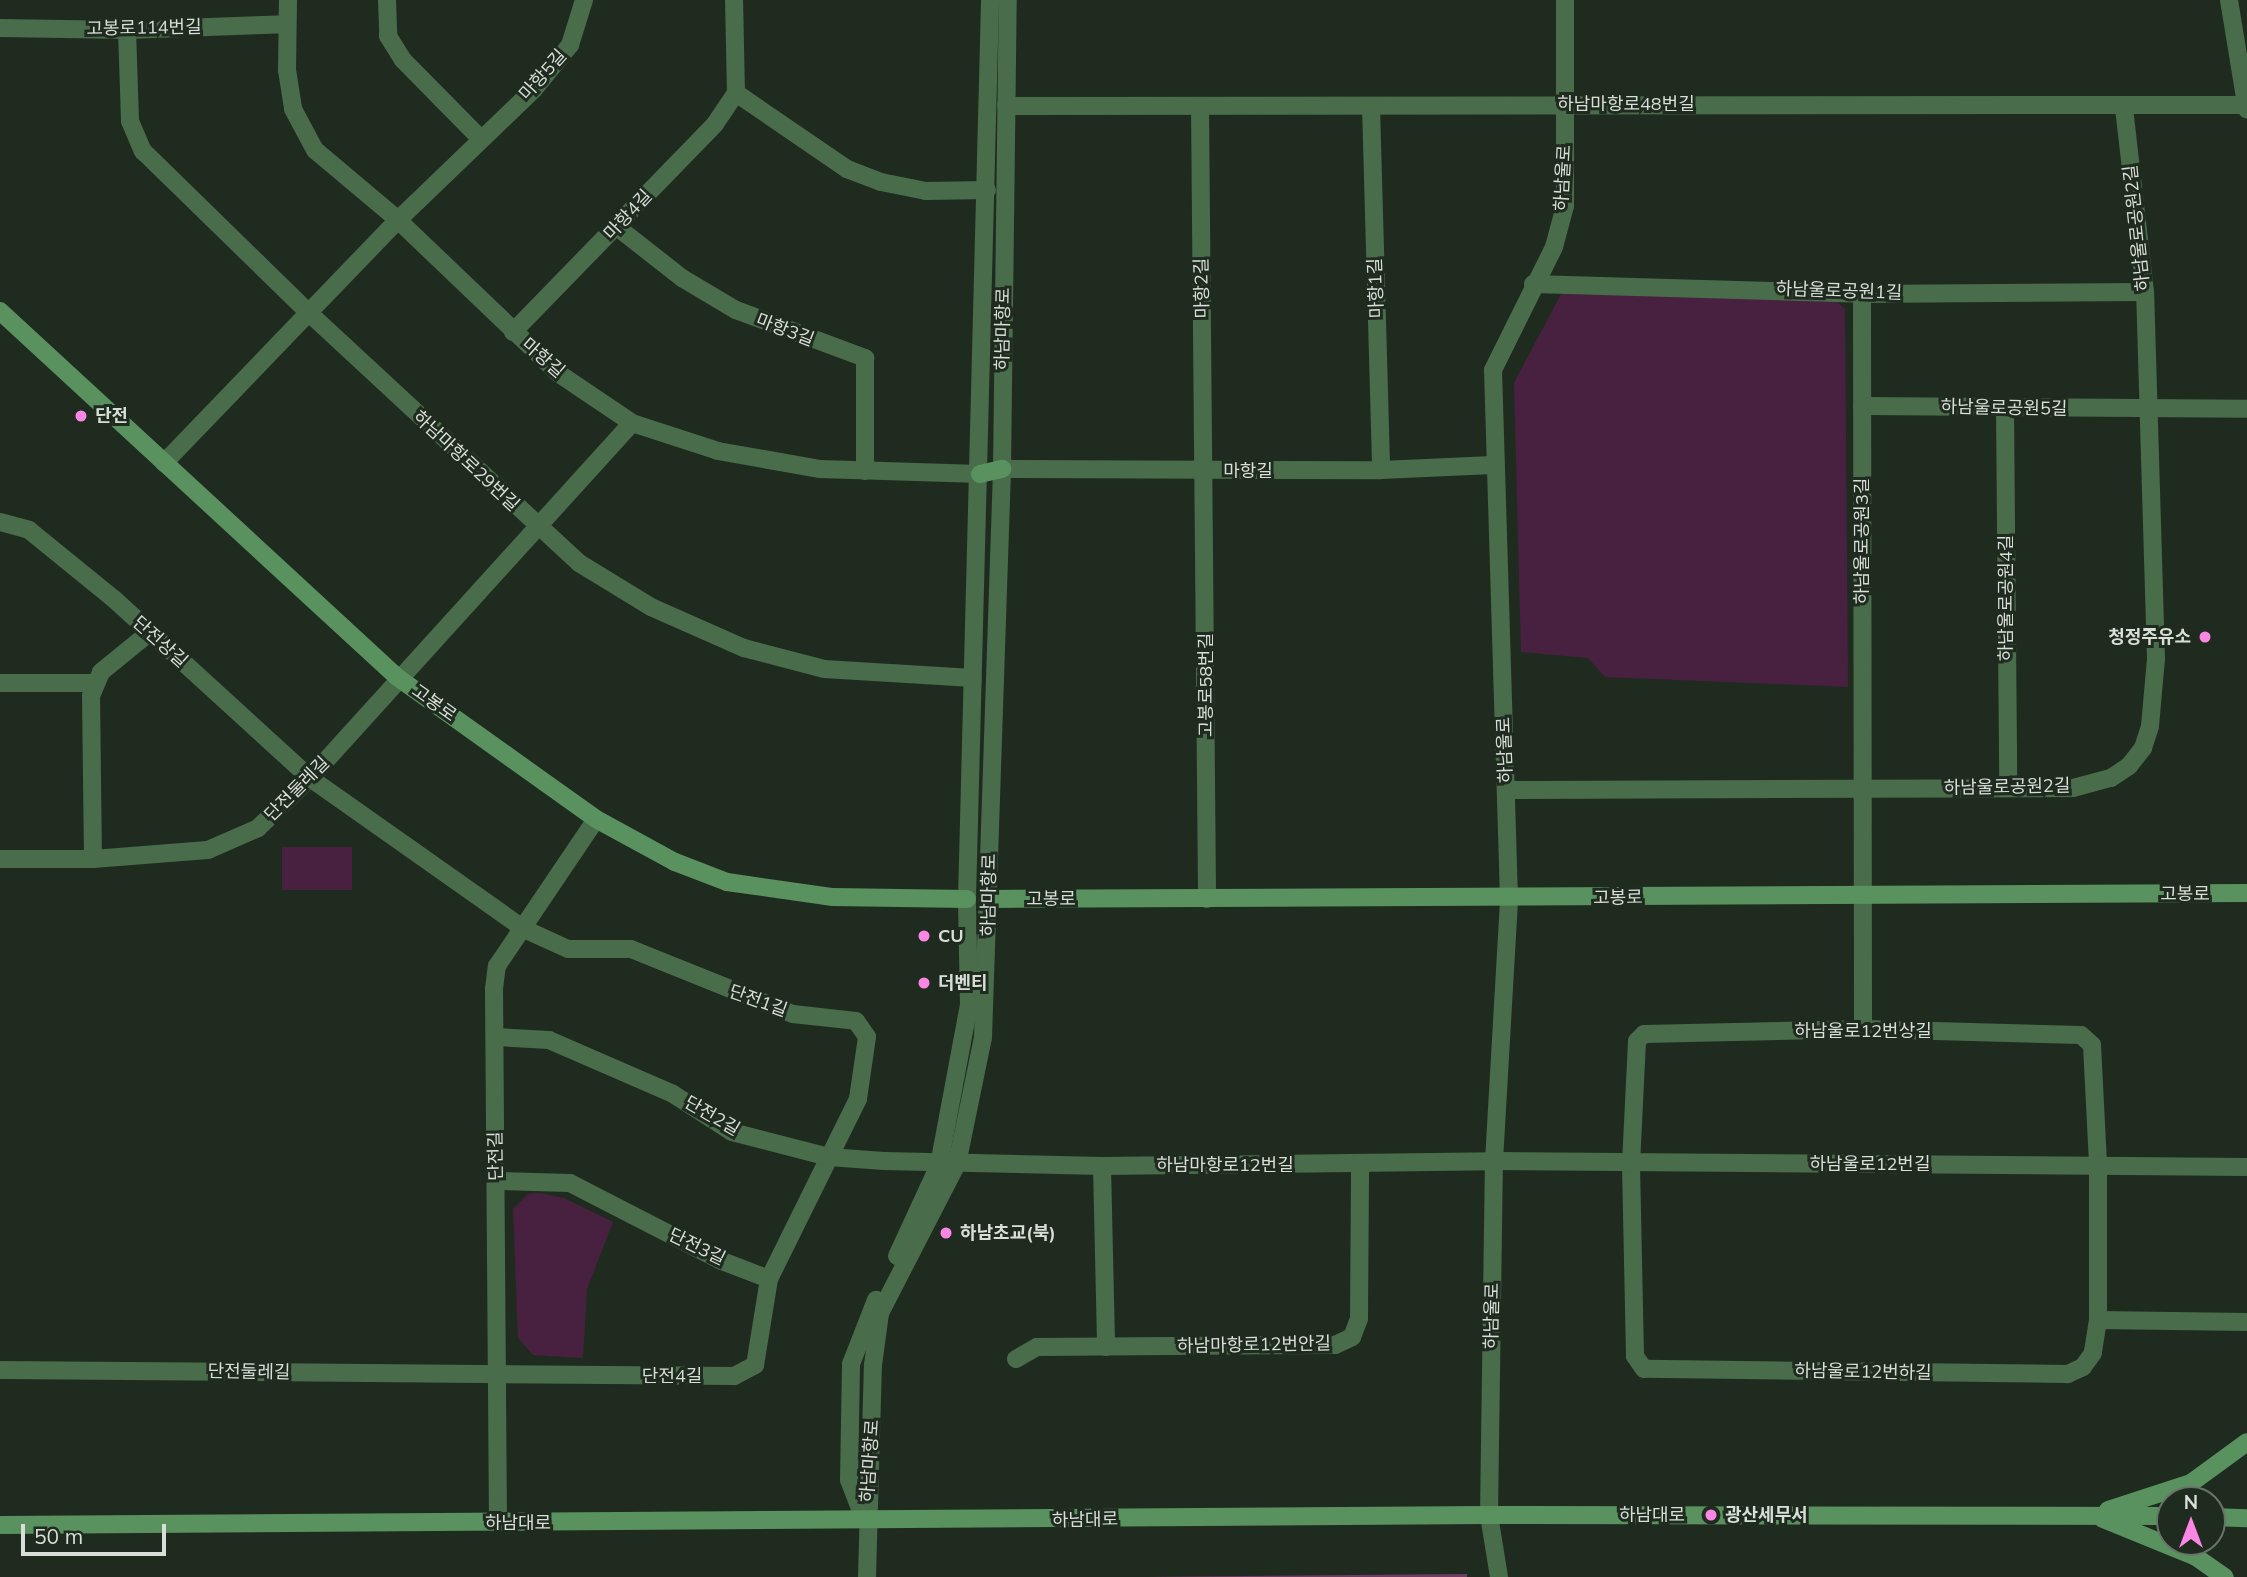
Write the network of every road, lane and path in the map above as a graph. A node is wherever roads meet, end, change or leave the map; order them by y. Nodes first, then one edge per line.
1 (288, 0) edge
2 (387, 0) edge
3 (584, 0) edge
4 (734, 0) edge
5 (990, 0) edge
6 (1008, 0) edge
7 (1565, 0) edge
8 (2229, 0) edge
9 (287, 23) junction
10 (0, 28) edge
11 (127, 30) junction
12 (736, 93) junction
13 (1565, 103) junction
14 (1006, 106) junction
15 (1200, 106) junction
16 (1371, 106) junction
17 (2124, 107) junction
18 (2247, 107) edge
19 (480, 138) junction
20 (987, 190) junction
21 (398, 220) junction
22 (617, 227) junction
23 (1533, 284) junction
24 (2145, 292) junction
25 (1861, 294) junction
26 (0, 311) edge
27 (308, 312) junction
28 (513, 332) junction
29 (1862, 406) junction
30 (2005, 409) junction
31 (2147, 409) junction
32 (2247, 409) edge
33 (632, 423) junction
34 (164, 463) junction
35 (1493, 465) junction
36 (1002, 469) junction
37 (1381, 470) junction
38 (865, 471) junction
39 (1205, 471) junction
40 (980, 474) junction
41 (0, 522) edge
42 (537, 527) junction
43 (150, 632) junction
44 (397, 677) junction
45 (973, 678) junction
46 (0, 683) edge
47 (96, 683) junction
48 (310, 778) junction
49 (1861, 788) junction
50 (2008, 788) junction
51 (1507, 790) junction
52 (596, 819) junction
53 (0, 859) edge
54 (93, 859) junction
55 (2247, 893) edge
56 (1861, 894) junction
57 (967, 899) junction
58 (989, 899) junction
59 (1207, 900) junction
60 (1509, 900) junction
61 (524, 929) junction
62 (1863, 1029) junction
63 (495, 1037) junction
64 (830, 1157) junction
65 (1494, 1161) junction
66 (957, 1164) junction
67 (1360, 1164) junction
68 (1630, 1164) junction
69 (2098, 1164) junction
70 (939, 1165) junction
71 (1102, 1166) junction
72 (2247, 1167) edge
73 (497, 1181) junction
74 (769, 1279) junction
75 (2098, 1320) junction
76 (2247, 1322) edge
77 (1106, 1346) junction
78 (1016, 1359) dead end
79 (0, 1370) edge
80 (498, 1375) junction
81 (2247, 1442) edge
82 (2093, 1515) junction
83 (1489, 1516) junction
84 (2156, 1516) edge
85 (2226, 1517) edge
86 (2247, 1518) edge
87 (866, 1522) junction
88 (498, 1523) junction
89 (0, 1525) edge
90 (867, 1577) edge
91 (1499, 1577) edge
92 (2225, 1577) edge

1 - 9 street, 마항길
2 - 19 street
3 - 19 street, 마항5길
4 - 12 street
5 - 20 street, 하남마항로
6 - 14 street, 하남마항로
7 - 13 street, 하남울로
8 - 18 street
9 - 11 street, 고봉로114번길
9 - 21 street, 마항길
10 - 11 street, 고봉로114번길
11 - 27 street, 하남마항로29번길
12 - 20 street
12 - 22 street, 마항4길
13 - 16 street, 하남마항로48번길
13 - 17 street, 하남마항로48번길
13 - 23 street, 하남울로
14 - 15 street, 하남마항로48번길
14 - 36 street, 하남마항로
15 - 16 street, 하남마항로48번길
15 - 39 street, 마항2길
16 - 37 street, 마항1길
17 - 18 street, 하남마항로48번길
17 - 24 street, 하남울로공원2길
19 - 21 street, 마항5길
20 - 40 street, 하남마항로
21 - 27 street, 마항5길
21 - 28 street, 마항길
22 - 28 street, 마항4길
22 - 38 street, 마항3길
23 - 25 street, 하남울로공원1길
23 - 35 street, 하남울로
24 - 25 street, 하남울로공원1길
24 - 31 street, 하남울로공원2길
25 - 29 street, 하남울로공원3길
26 - 34 main road, 고봉로
27 - 34 street, 마항5길
27 - 42 street, 하남마항로29번길
28 - 33 street, 마항길
29 - 30 street, 하남울로공원5길
29 - 49 street, 하남울로공원3길
30 - 31 street, 하남울로공원5길
30 - 50 street, 하남울로공원4길
31 - 32 street, 하남울로공원5길
31 - 50 street, 하남울로공원2길
33 - 38 street, 마항길
33 - 42 street, 단전둘레길
34 - 44 main road, 고봉로
35 - 37 street, 마항길
35 - 51 street, 하남울로
36 - 39 street, 마항길
36 - 40 main road
36 - 58 street, 하남마항로
37 - 39 street, 마항길
38 - 40 street, 마항길
39 - 59 street, 고봉로58번길
40 - 45 street, 하남마항로
41 - 43 street, 단전상길
42 - 44 street, 단전둘레길
42 - 45 street, 하남마항로29번길
43 - 47 street
43 - 48 street, 단전상길
44 - 48 street, 단전둘레길
44 - 52 main road, 고봉로
45 - 57 street, 하남마항로
46 - 47 street
47 - 54 street
48 - 54 street, 단전둘레길
48 - 61 street, 단전상길
49 - 50 street, 하남울로공원2길
49 - 51 street, 하남울로공원2길
49 - 56 street, 하남울로공원3길
51 - 60 street, 하남울로
52 - 57 main road, 고봉로
52 - 61 street, 단전길
53 - 54 street, 단전둘레길
55 - 56 main road, 고봉로
56 - 60 main road, 고봉로
56 - 62 street, 하남울로공원3길
57 - 58 street
57 - 70 street, 하남마항로
58 - 59 main road, 고봉로
58 - 66 street, 하남마항로
59 - 60 main road, 고봉로
60 - 65 street, 하남울로
61 - 63 street, 단전길
61 - 64 street, 단전1길
62 - 68 street, 하남울로12번상길
62 - 69 street, 하남울로12번상길
63 - 64 street, 단전2길
63 - 73 street, 단전길
64 - 70 street, 단전2길
64 - 74 street
65 - 67 street, 하남마항로12번길
65 - 68 street, 하남울로12번길
65 - 83 street, 하남울로
66 - 70 street, 단전2길
66 - 71 street, 하남마항로12번길
66 - 87 street, 하남마항로
67 - 71 street, 하남마항로12번길
67 - 77 street, 하남마항로12번안길
68 - 69 street, 하남울로12번길
68 - 75 street, 하남울로12번하길
69 - 72 street, 하남울로12번길
69 - 75 street, 하남울로12번하길
70 - 87 street, 하남마항로
71 - 77 street
73 - 74 street, 단전3길
73 - 80 street, 단전길
74 - 80 street, 단전4길
75 - 76 street
77 - 78 street, 하남마항로12번안길
79 - 80 street, 단전둘레길
80 - 88 street, 단전길
81 - 82 main road
82 - 83 main road, 하남대로
82 - 84 main road, 하남대로
82 - 92 main road
83 - 87 main road, 하남대로
83 - 91 street, 하남울로
85 - 86 main road
87 - 88 main road, 하남대로
87 - 90 street
88 - 89 main road, 하남대로

